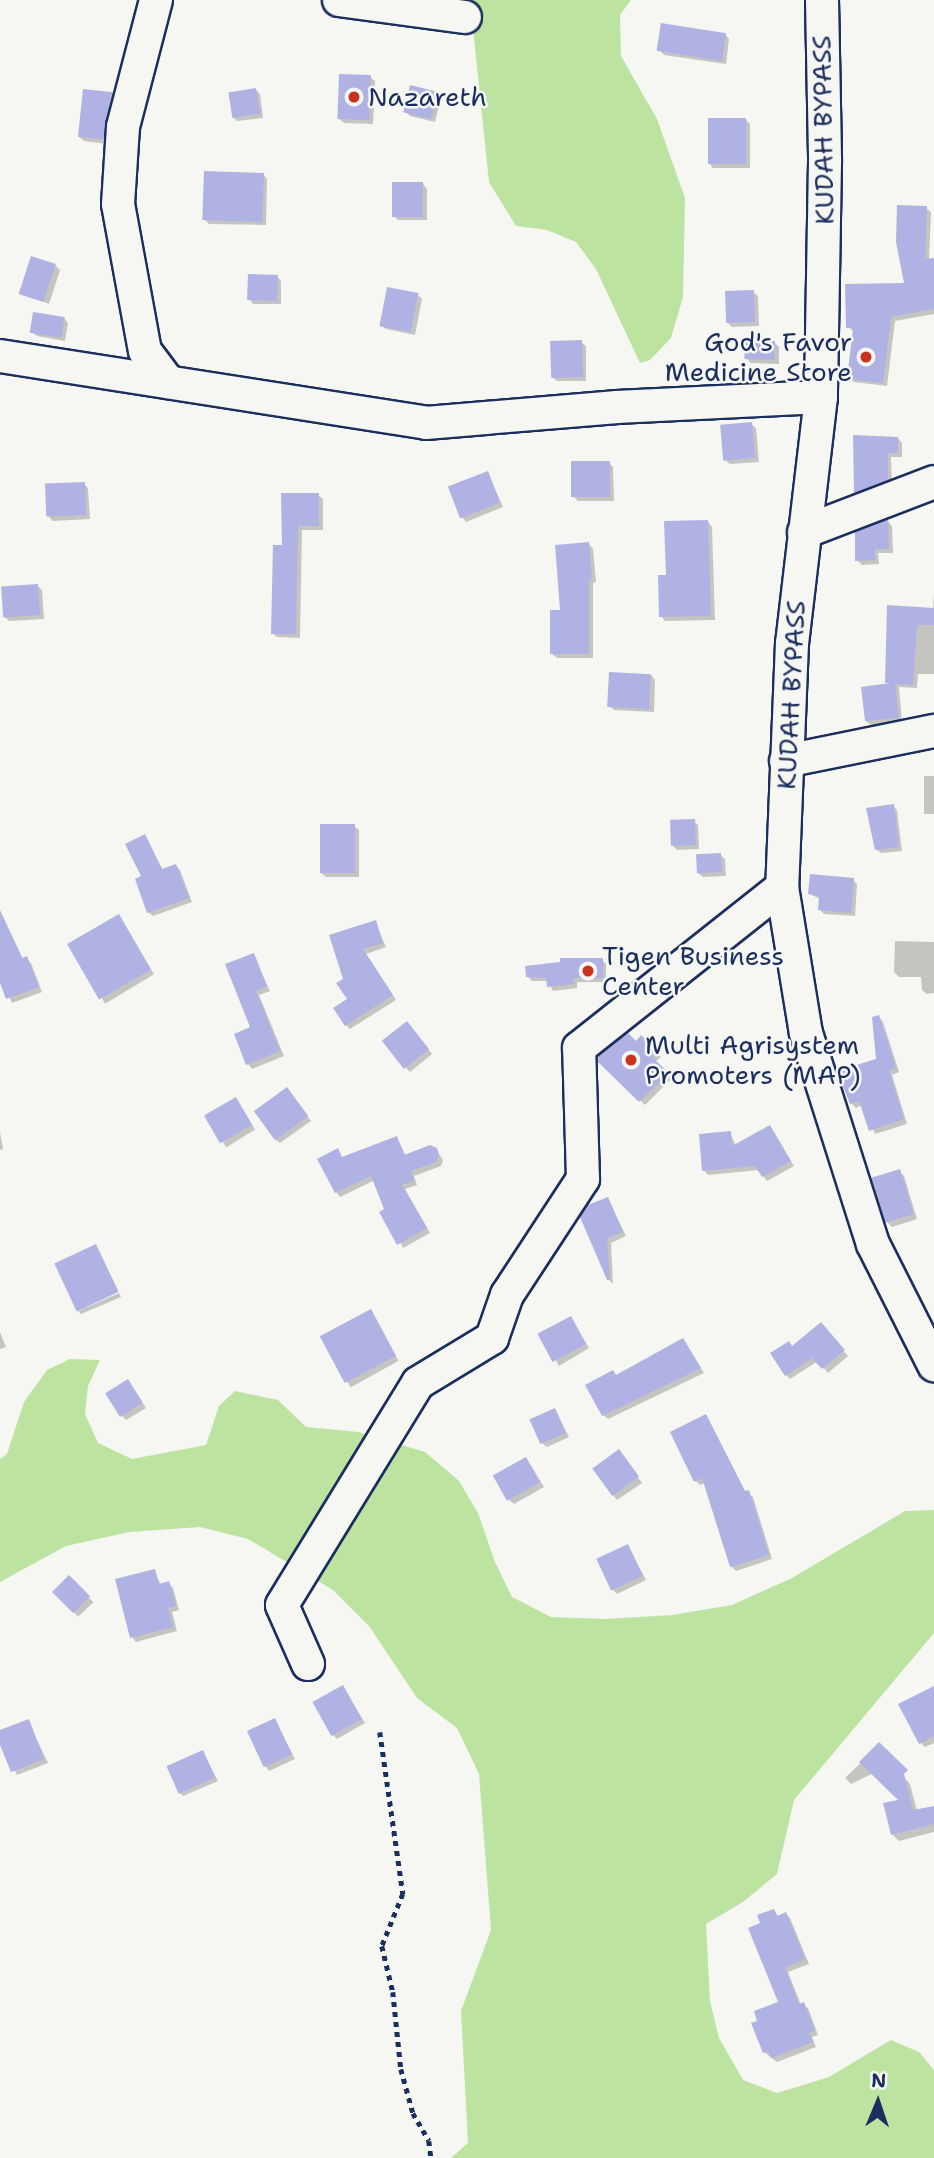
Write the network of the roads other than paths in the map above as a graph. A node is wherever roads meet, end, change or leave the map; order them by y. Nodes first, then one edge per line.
1 (156, 0) edge
2 (339, 0) edge
3 (822, 0) edge
4 (465, 16) dead end
5 (0, 356) edge
6 (168, 382) junction
7 (821, 397) junction
8 (934, 482) edge
9 (804, 532) junction
10 (934, 731) edge
11 (786, 761) junction
12 (782, 887) junction
13 (934, 1365) edge
14 (308, 1664) dead end

1 - 6 street
2 - 4 street
3 - 7 street, KUDAH BYPASS
5 - 6 street
6 - 7 street
7 - 9 street, KUDAH BYPASS
8 - 9 street
9 - 11 street, KUDAH BYPASS
10 - 11 street
11 - 12 street, KUDAH BYPASS
12 - 13 street, KUDAH BYPASS
12 - 14 street

